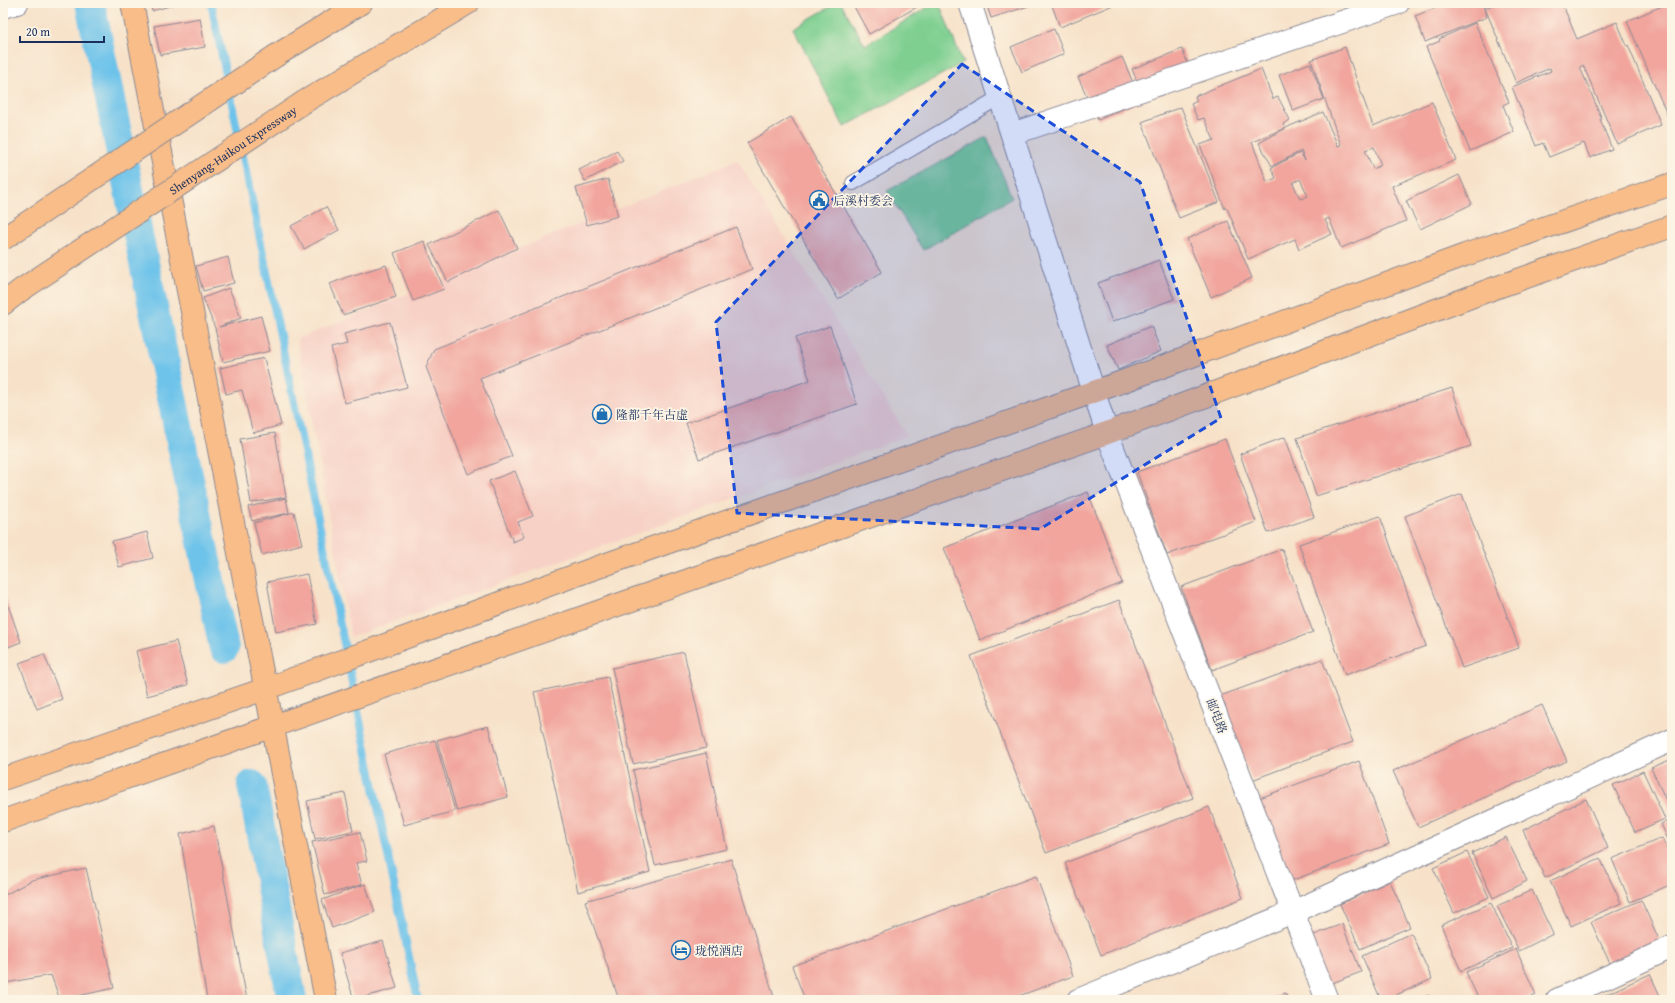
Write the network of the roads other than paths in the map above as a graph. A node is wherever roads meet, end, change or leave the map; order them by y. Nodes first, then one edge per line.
1 (17, 3) edge
2 (132, 3) edge
3 (360, 3) edge
4 (468, 3) edge
5 (970, 3) edge
6 (1398, 3) edge
7 (3, 7) edge
8 (1000, 97) junction
9 (1012, 134) junction
10 (853, 184) dead end
11 (1672, 184) edge
12 (1672, 226) edge
13 (3, 239) edge
14 (3, 304) edge
15 (1094, 392) junction
16 (1107, 433) junction
17 (266, 689) junction
18 (273, 727) junction
19 (1672, 740) edge
20 (3, 779) edge
21 (3, 821) edge
22 (1293, 912) junction
23 (1672, 947) edge
24 (326, 1000) edge
25 (1078, 1000) edge
26 (1327, 1000) edge
27 (1557, 1000) edge

1 - 7 street
2 - 17 main road
3 - 13 main road, bridge
4 - 14 main road, Shenyang-Haikou Expressway, bridge
5 - 8 street, 邮电路
6 - 9 street
8 - 9 street, 邮电路
8 - 10 lane
9 - 15 street, 邮电路
11 - 15 main road
12 - 16 main road
15 - 16 street, 邮电路
15 - 17 main road
16 - 18 main road
16 - 22 street, 邮电路
17 - 18 main road
17 - 20 main road
18 - 21 main road
18 - 24 main road
19 - 22 street
22 - 25 street
22 - 26 street, 邮电路
23 - 27 street

